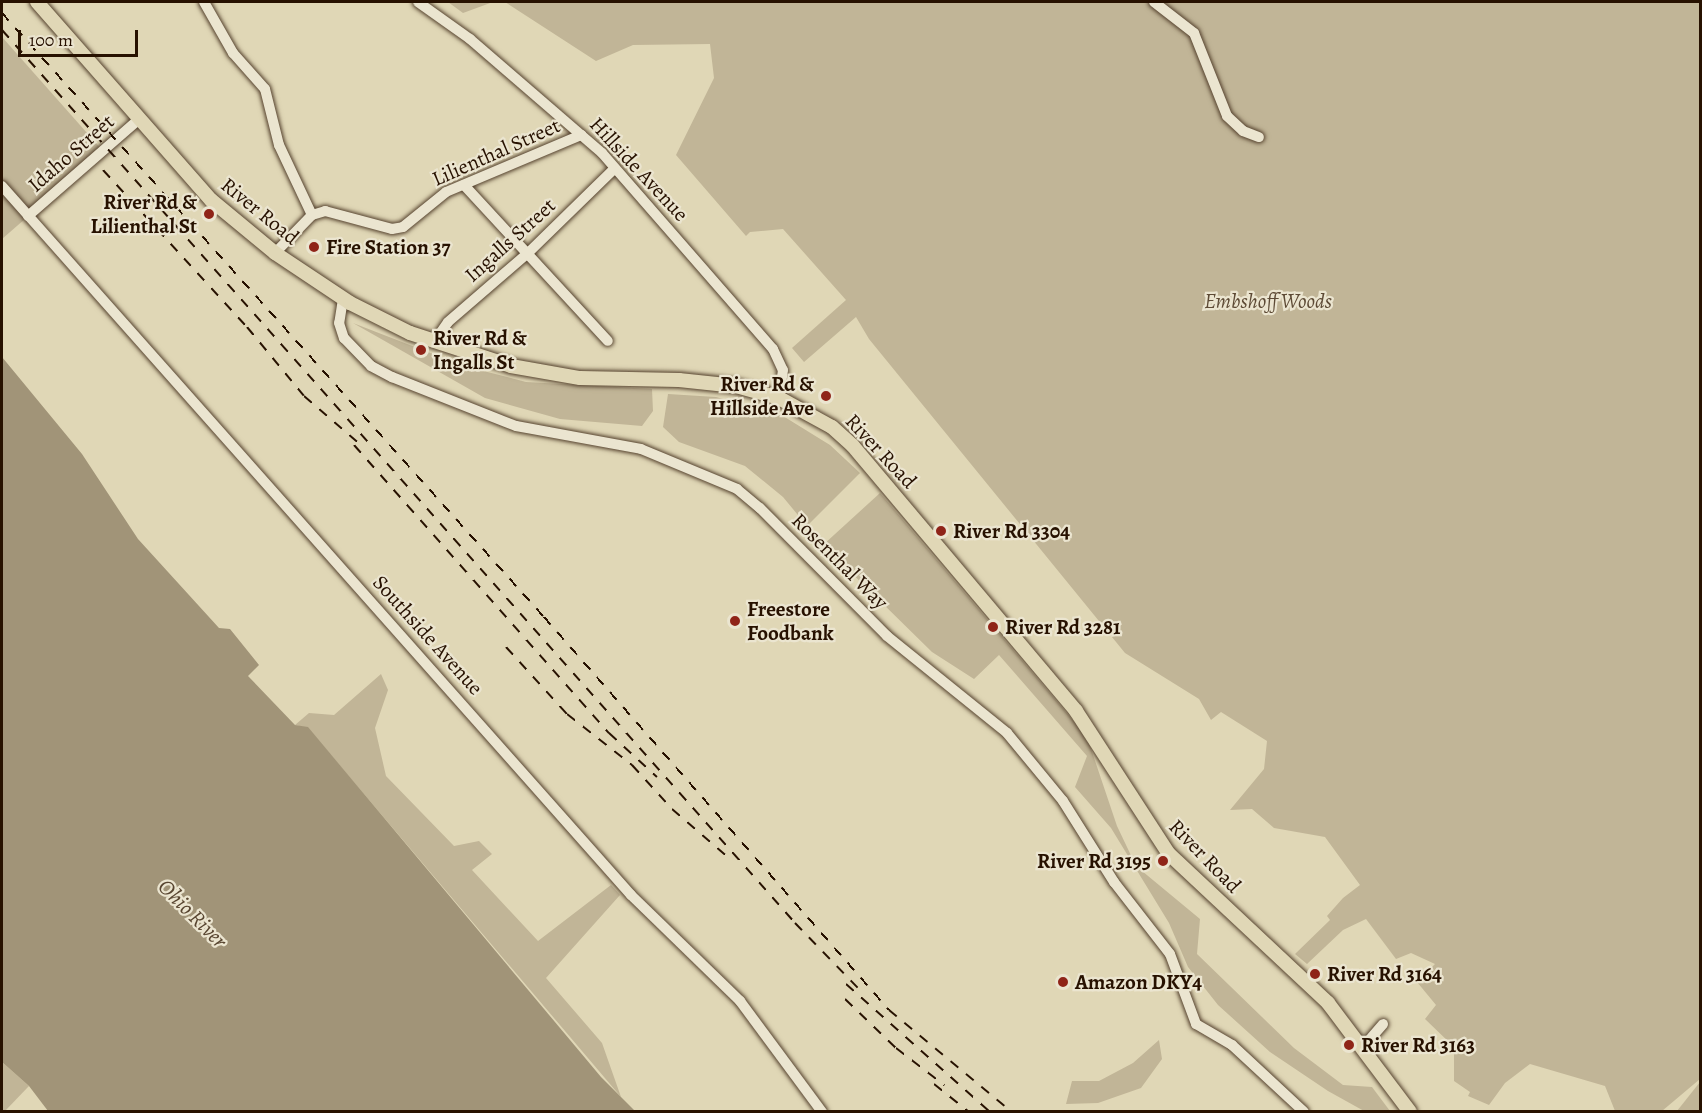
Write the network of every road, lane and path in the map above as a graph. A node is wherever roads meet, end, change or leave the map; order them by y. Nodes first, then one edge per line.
1 (37, 2) edge
2 (204, 2) edge
3 (418, 2) edge
4 (1154, 2) edge
5 (139, 119) junction
6 (581, 135) junction
7 (1259, 137) dead end
8 (614, 169) junction
9 (464, 185) junction
10 (2, 186) edge
11 (312, 215) junction
12 (28, 216) junction
13 (275, 253) junction
14 (528, 253) junction
15 (343, 299) junction
16 (608, 341) dead end
17 (434, 342) junction
18 (779, 398) junction
19 (1383, 1023) dead end
20 (1364, 1046) junction
21 (822, 1112) edge
22 (1305, 1112) edge
23 (1410, 1112) edge

1 - 5 main road, River Road
2 - 11 street
3 - 6 street, Hillside Avenue
4 - 7 street
5 - 12 street, Idaho Street
5 - 13 main road, River Road
6 - 8 street, Hillside Avenue
6 - 9 street, Lilienthal Street
8 - 14 street, Ingalls Street
8 - 18 street, Hillside Avenue
9 - 11 street, Lilienthal Street
9 - 14 street
10 - 12 street, Southside Avenue
11 - 13 street
12 - 21 street, Southside Avenue
13 - 15 main road, River Road
14 - 16 street
14 - 17 street, Ingalls Street
15 - 17 main road, River Road
15 - 22 street, Rosenthal Way
17 - 18 main road, River Road
18 - 20 main road, River Road
19 - 20 street
20 - 23 main road, River Road

